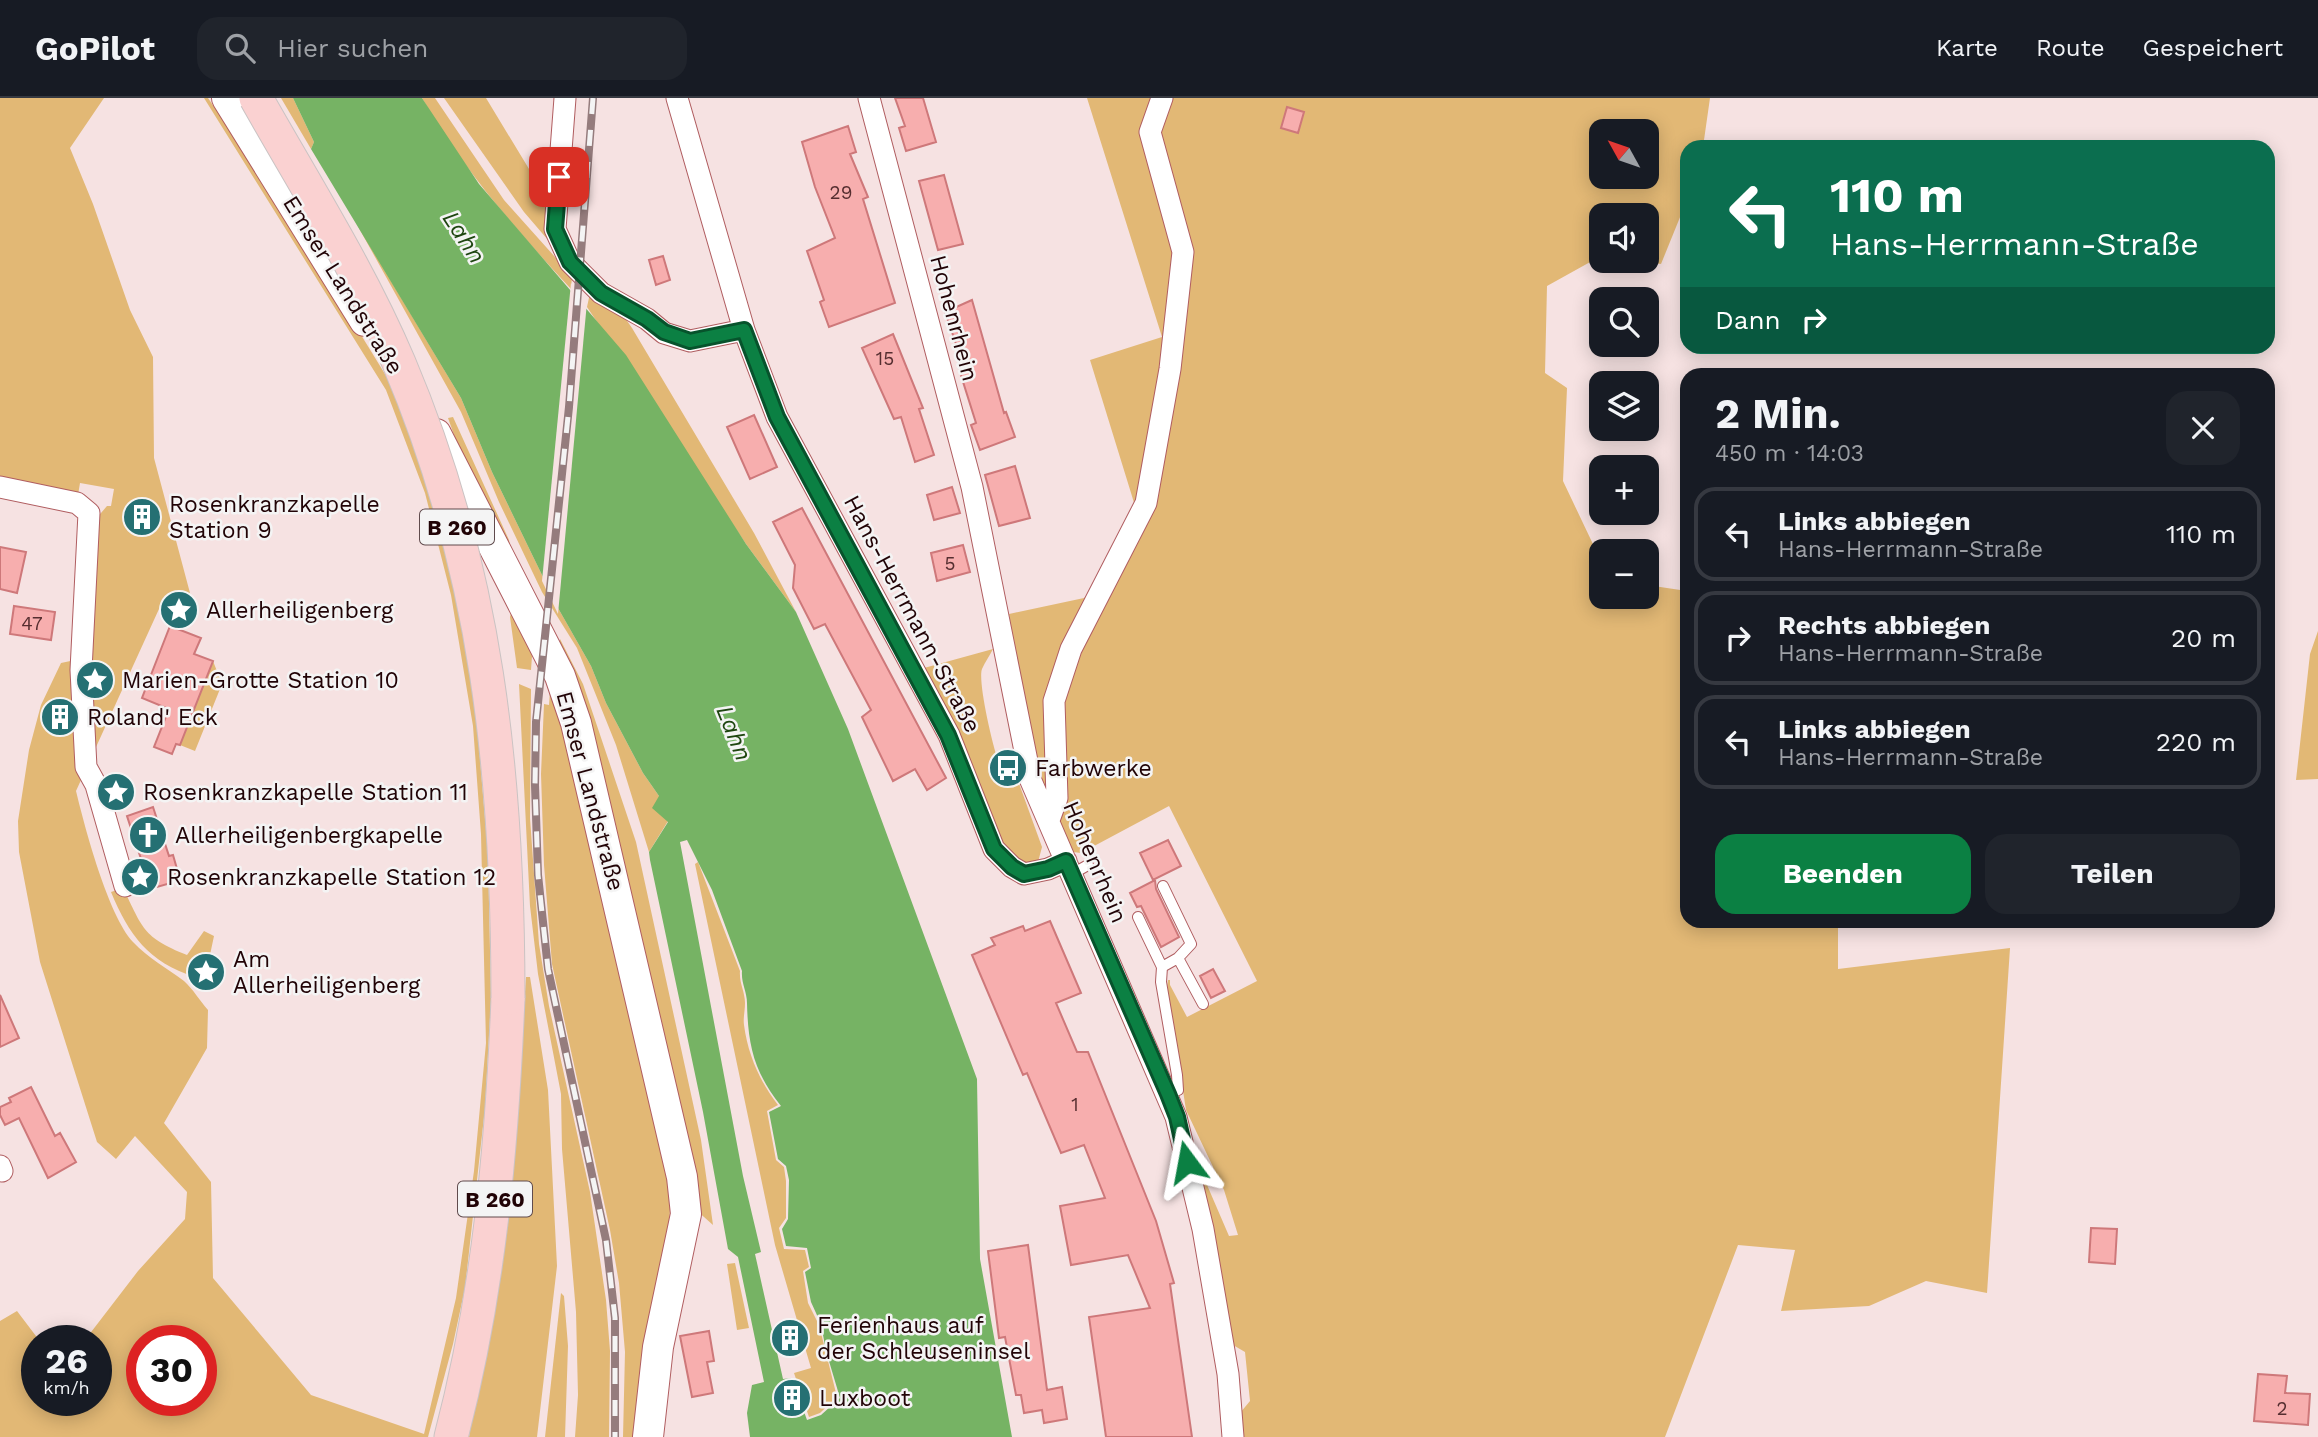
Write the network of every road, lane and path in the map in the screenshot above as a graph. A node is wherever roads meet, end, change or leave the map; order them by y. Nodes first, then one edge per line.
1 (227, 98) edge
2 (256, 98) edge
3 (565, 98) edge
4 (677, 98) edge
5 (869, 98) edge
6 (1162, 98) edge
7 (744, 330) junction
8 (0, 487) edge
9 (1049, 820) junction
10 (1075, 867) junction
11 (125, 886) dead end
12 (1163, 886) dead end
13 (1138, 917) dead end
14 (1178, 958) junction
15 (1163, 967) junction
16 (1203, 1004) dead end
17 (1168, 1094) junction
18 (452, 1437) edge
19 (648, 1437) edge
20 (1233, 1437) edge

1 - 19 street, Emser Landstraße
2 - 18 main road, B 260, bridge
3 - 7 street
4 - 7 street, Hans-Herrmann-Straße
5 - 9 street, Hohenrhein
6 - 9 street
7 - 10 street, Hans-Herrmann-Straße
8 - 11 street
9 - 10 street, Hohenrhein
10 - 17 street, Hohenrhein
12 - 14 lane
13 - 15 lane
14 - 15 lane
14 - 16 lane
15 - 17 lane
17 - 20 street, Hohenrhein

